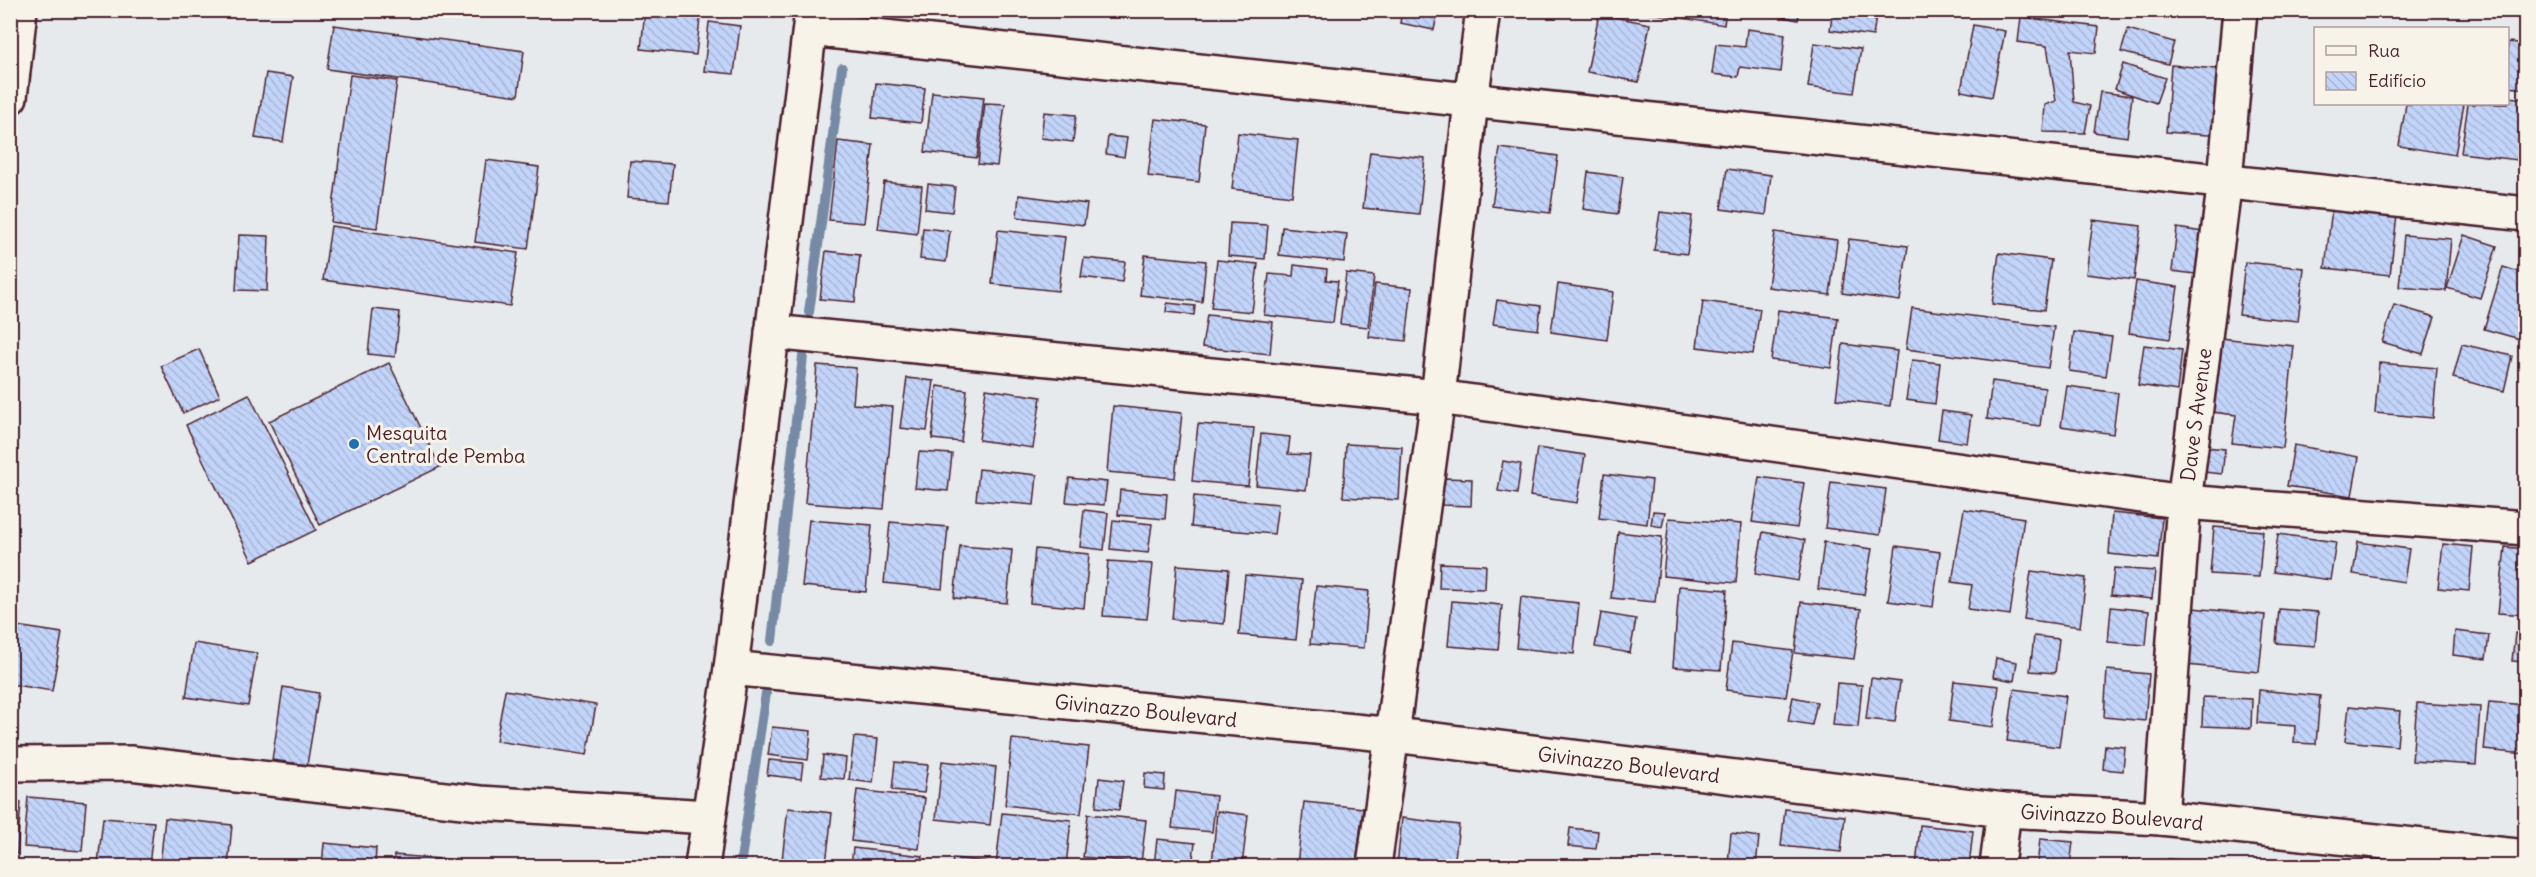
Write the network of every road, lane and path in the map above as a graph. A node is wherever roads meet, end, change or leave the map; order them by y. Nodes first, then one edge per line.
1 (20, 10) edge
2 (1483, 10) edge
3 (2240, 10) edge
4 (811, 20) edge
5 (10, 96) edge
6 (1471, 100) junction
7 (2225, 180) junction
8 (2526, 214) edge
9 (772, 332) junction
10 (1438, 398) junction
11 (2184, 502) junction
12 (2526, 528) edge
13 (731, 668) junction
14 (1394, 735) junction
15 (10, 764) edge
16 (2004, 810) junction
17 (708, 817) junction
18 (2161, 818) junction
19 (2526, 857) edge
20 (702, 867) edge
21 (1374, 867) edge
22 (1997, 867) edge

1 - 5 street
2 - 6 street
3 - 7 street, Dave S Avenue
4 - 6 street
4 - 9 street
6 - 7 street
6 - 10 street
7 - 8 street
7 - 11 street, Dave S Avenue
9 - 10 street
9 - 13 street
10 - 11 street
10 - 14 street
11 - 12 street
11 - 18 street, Dave S Avenue
13 - 14 street, Givinazzo Boulevard
13 - 17 street
14 - 16 street, Givinazzo Boulevard
14 - 21 street
15 - 17 street
16 - 18 street, Givinazzo Boulevard
16 - 22 street
17 - 20 street
18 - 19 street, Givinazzo Boulevard

